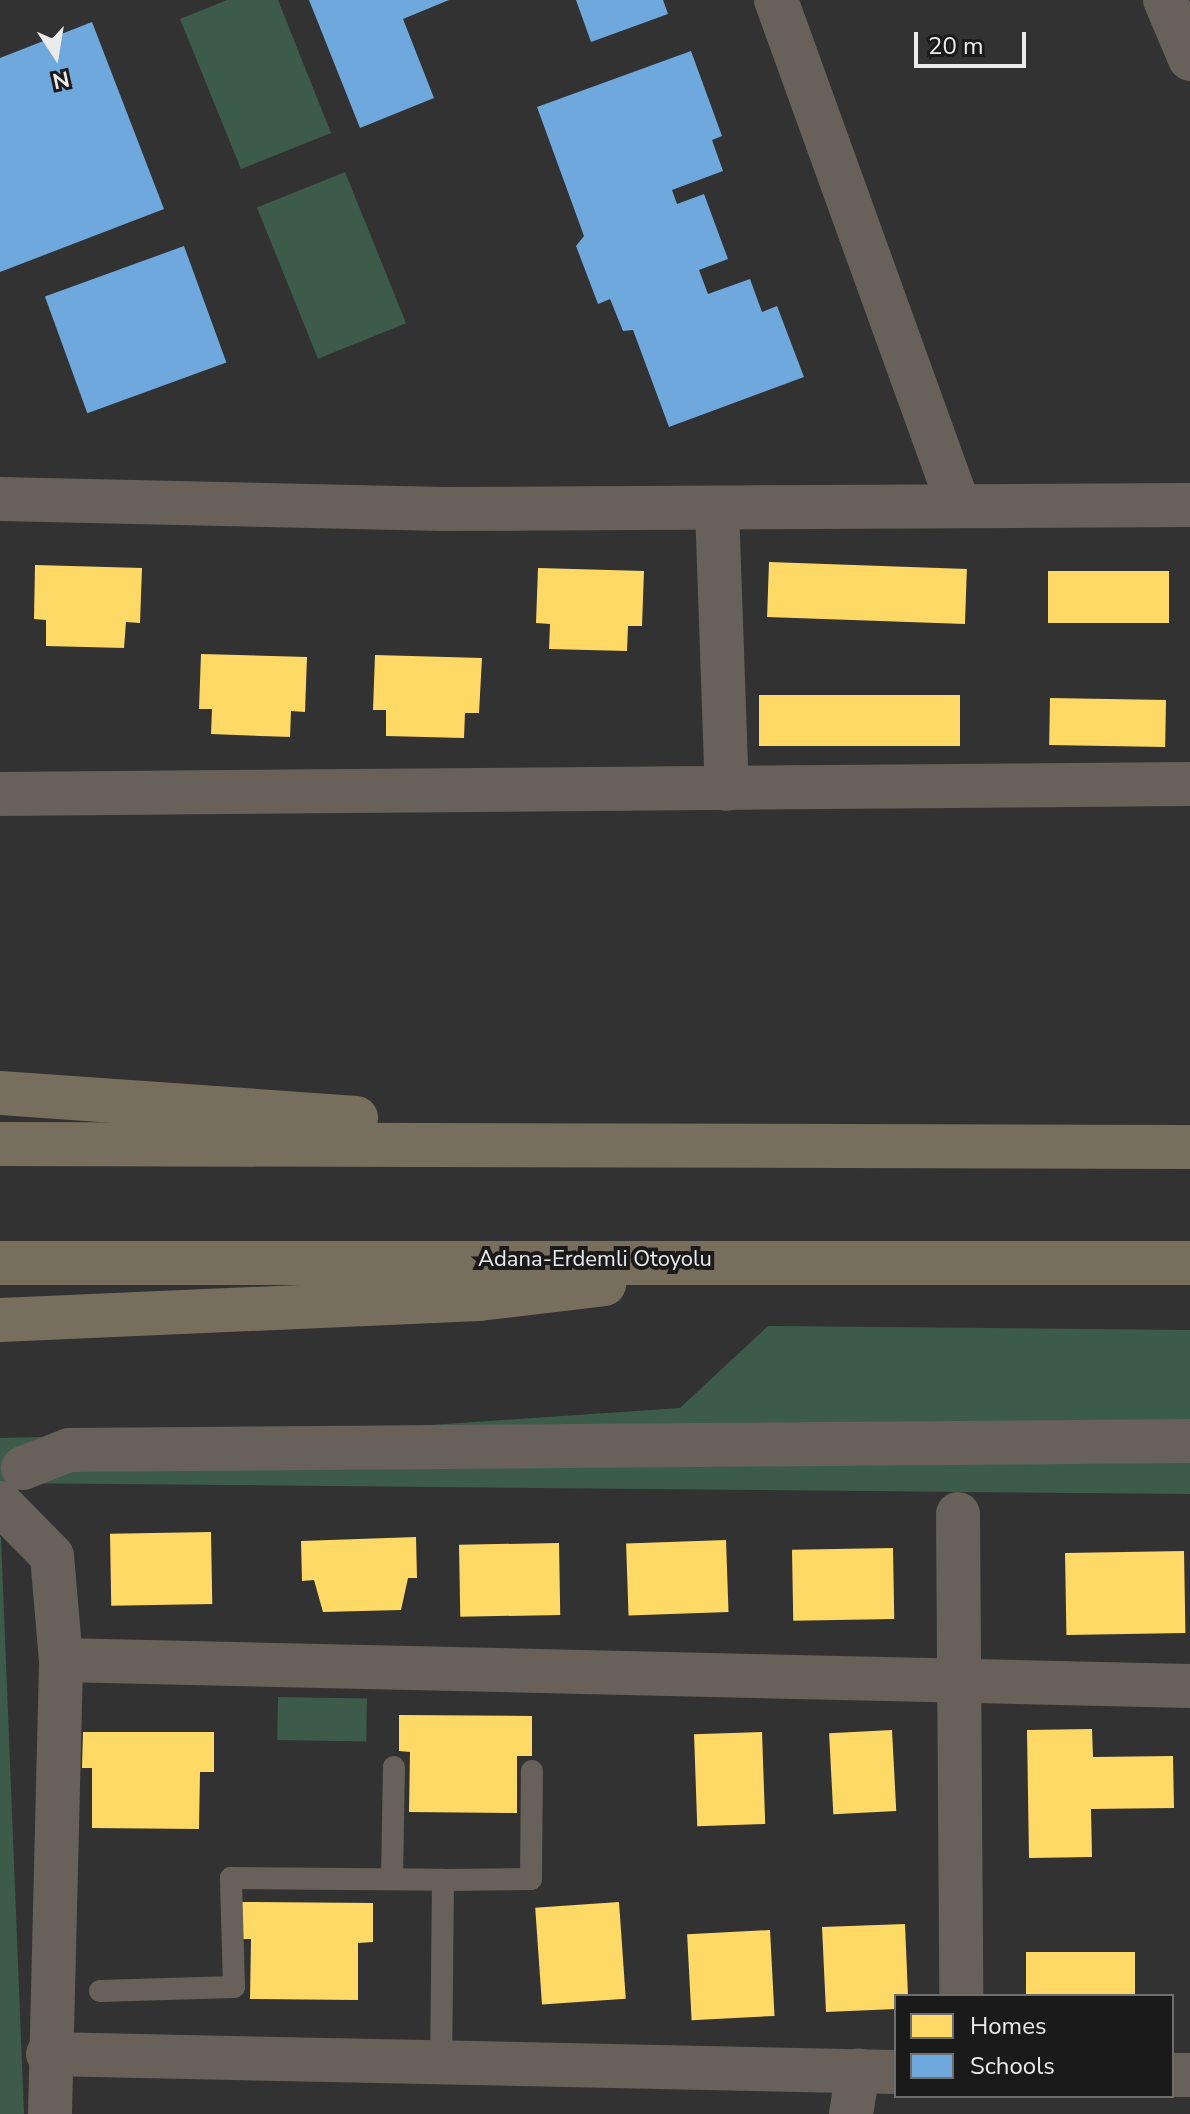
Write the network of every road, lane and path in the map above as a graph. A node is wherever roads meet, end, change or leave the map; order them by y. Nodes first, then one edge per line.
1 (776, 0) edge
2 (1165, 0) edge
3 (1190, 59) edge
4 (0, 499) edge
5 (958, 504) junction
6 (1190, 505) edge
7 (717, 508) junction
8 (1190, 784) edge
9 (727, 789) junction
10 (0, 794) edge
11 (0, 1093) edge
12 (0, 1144) edge
13 (754, 1145) junction
14 (1190, 1147) edge
15 (803, 1260) junction
16 (0, 1263) edge
17 (1190, 1263) edge
18 (0, 1320) edge
19 (1190, 1441) edge
20 (12, 1486) edge
21 (958, 1514) dead end
22 (61, 1660) junction
23 (961, 1680) junction
24 (1190, 1686) edge
25 (394, 1767) dead end
26 (532, 1771) dead end
27 (392, 1879) junction
28 (443, 1880) junction
29 (100, 1991) dead end
30 (961, 1994) edge
31 (48, 2054) junction
32 (441, 2062) junction
33 (877, 2072) edge
34 (50, 2114) edge
35 (851, 2114) edge

1 - 5 street
2 - 3 street
4 - 7 street
5 - 6 street
5 - 7 street
7 - 9 street
8 - 9 street
9 - 10 street
11 - 13 highway
12 - 13 highway
13 - 14 highway
15 - 16 highway, Adana-Erdemli Otoyolu
15 - 17 highway, Adana-Erdemli Otoyolu
15 - 18 highway
19 - 20 street
20 - 22 street
21 - 23 street
22 - 23 street
22 - 31 street
23 - 24 street
23 - 30 street
25 - 27 lane
26 - 28 lane
27 - 28 lane
27 - 29 lane
28 - 32 lane
31 - 32 street
31 - 34 street
32 - 33 street
33 - 35 street

